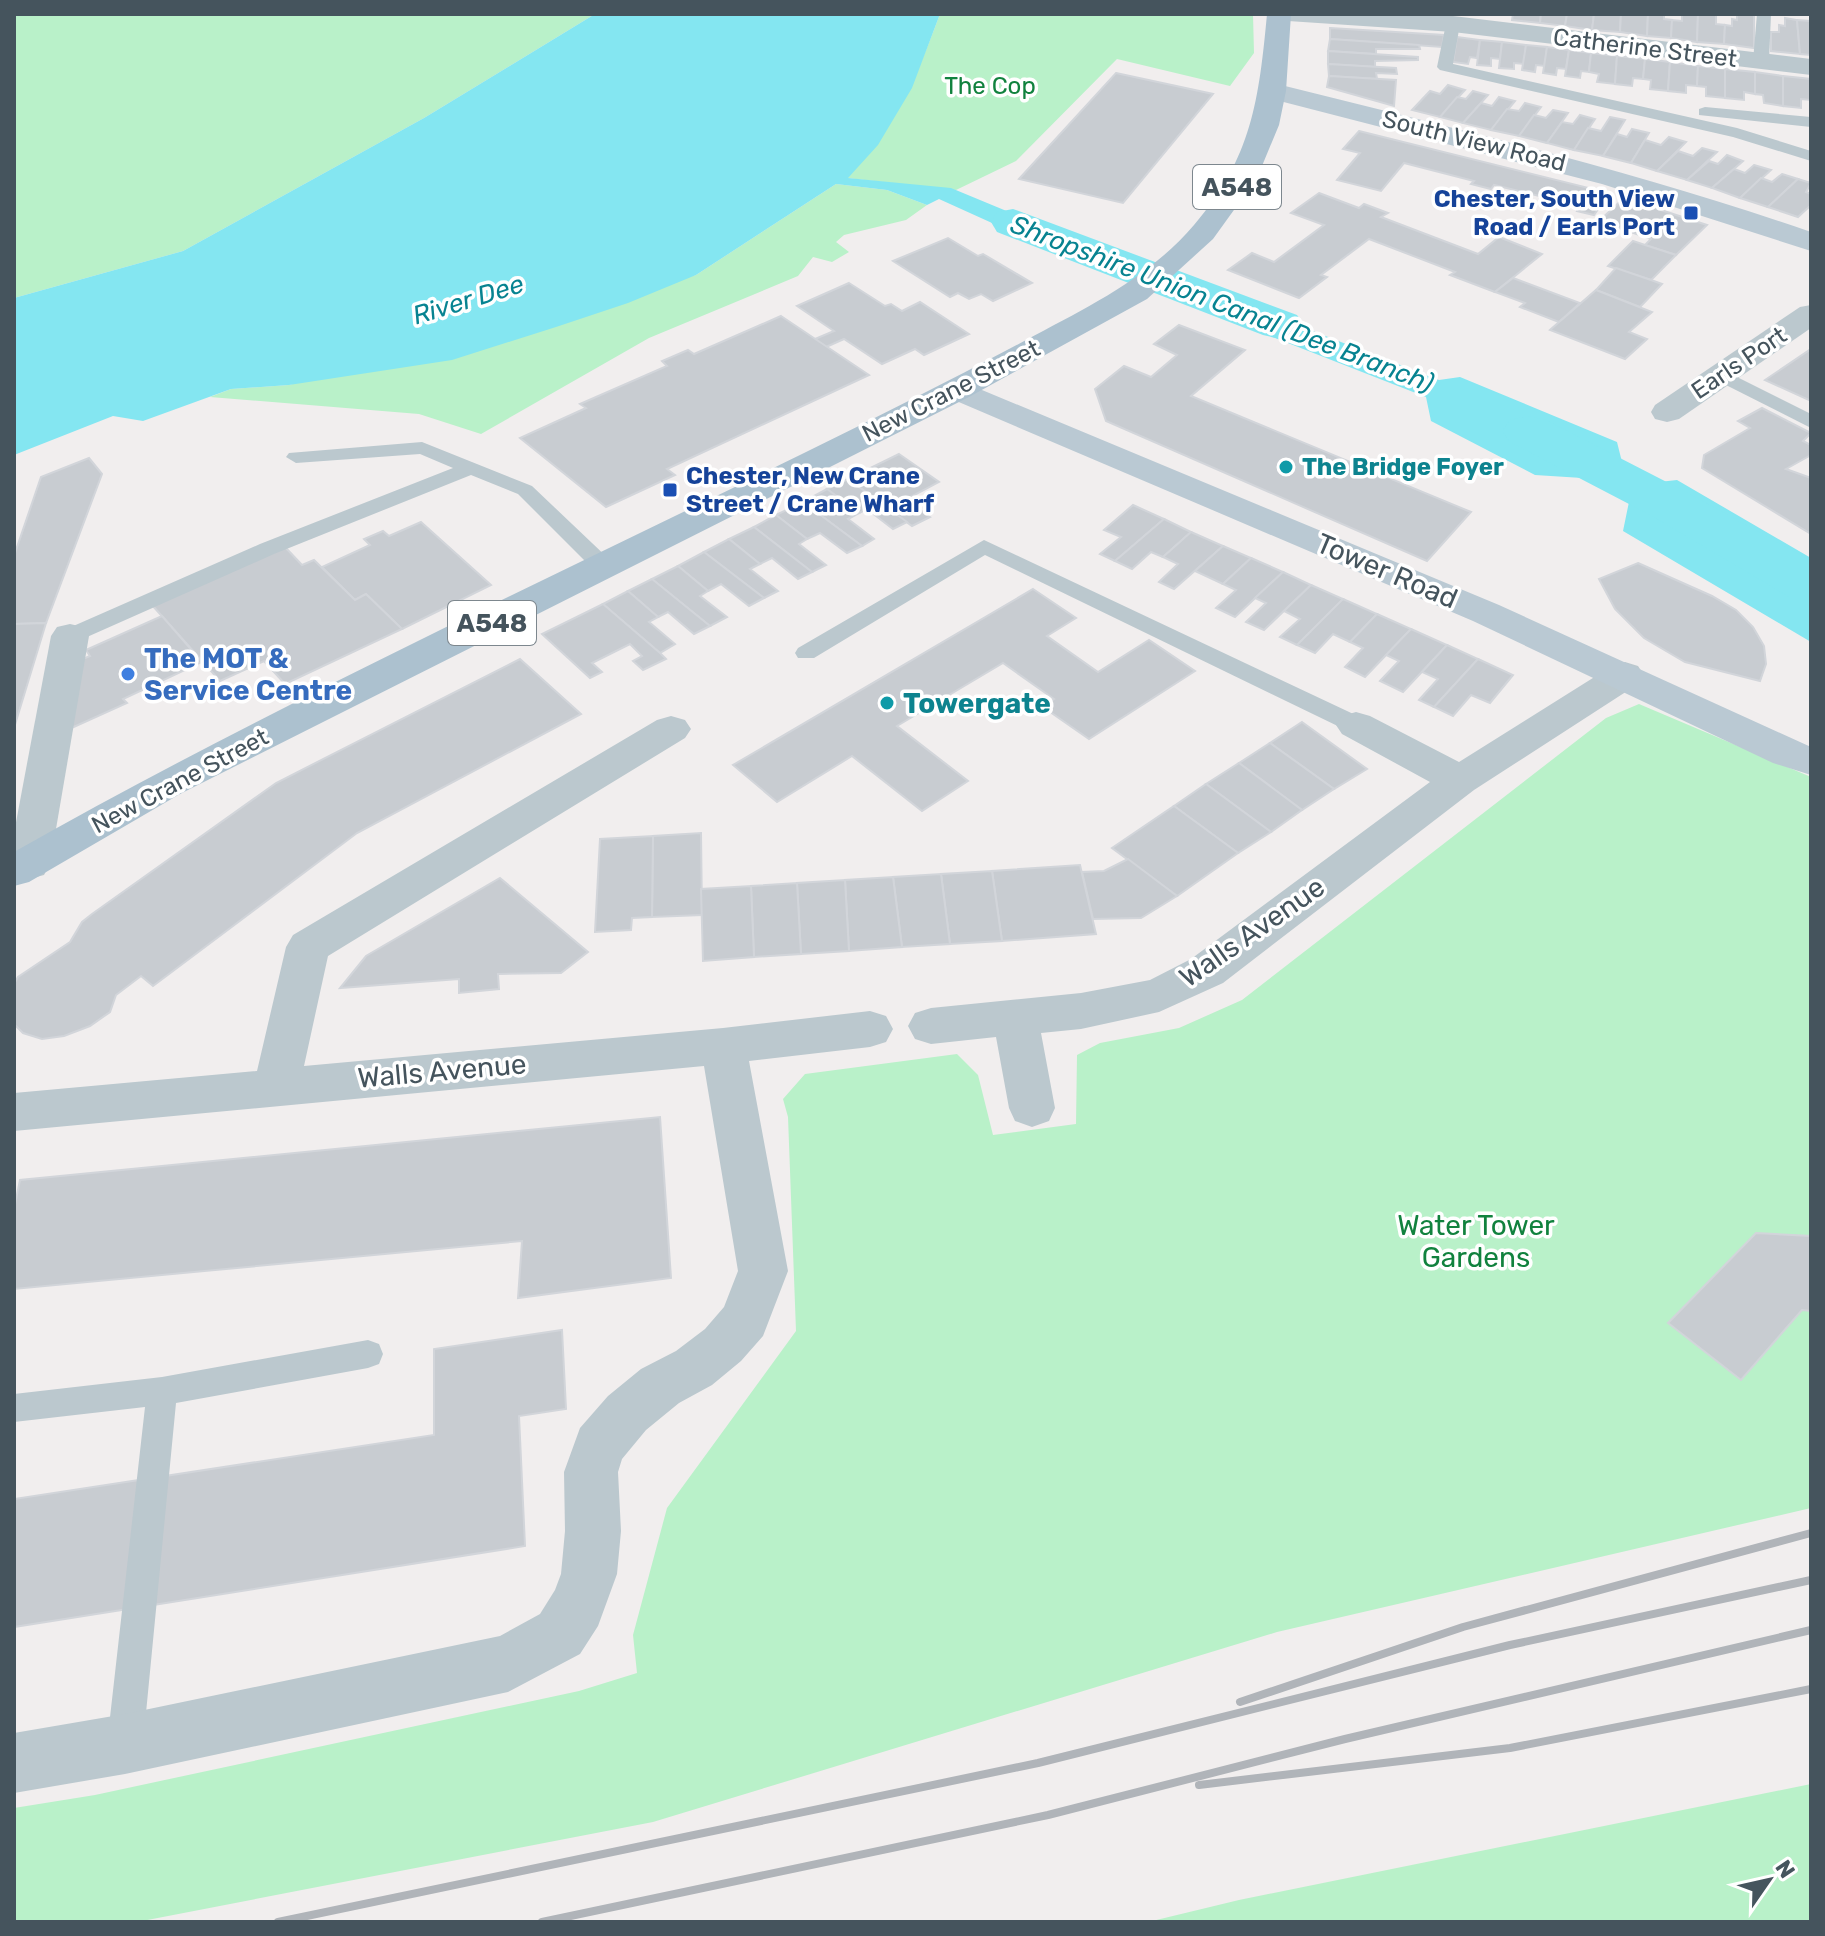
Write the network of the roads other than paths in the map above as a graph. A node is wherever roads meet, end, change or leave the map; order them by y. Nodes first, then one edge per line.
1 (1279, 14) edge
2 (1288, 14) edge
3 (1764, 14) edge
4 (1453, 24) junction
5 (1761, 61) junction
6 (1811, 67) edge
7 (1273, 91) junction
8 (1670, 118) junction
9 (1811, 122) edge
10 (1811, 156) edge
11 (1811, 242) edge
12 (1811, 314) edge
13 (1721, 375) junction
14 (958, 390) junction
15 (1667, 412) dead end
16 (1811, 422) edge
17 (296, 457) dead end
18 (471, 468) junction
19 (604, 567) junction
20 (70, 636) joint
21 (806, 653) dead end
22 (1625, 675) junction
23 (1356, 725) joint
24 (671, 729) dead end
25 (1811, 761) edge
26 (1460, 780) junction
27 (19, 873) edge
28 (1015, 1017) junction
29 (931, 1026) dead end
30 (870, 1029) dead end
31 (723, 1046) junction
32 (276, 1086) junction
33 (1032, 1108) dead end
34 (14, 1112) edge
35 (368, 1354) dead end
36 (162, 1391) junction
37 (14, 1408) edge
38 (125, 1744) junction
39 (14, 1763) edge

1 - 7 main road, A548
2 - 4 street, Catherine Street
3 - 5 lane
4 - 5 street, Catherine Street
4 - 8 lane
5 - 6 street, Catherine Street
7 - 11 street, South View Road
7 - 14 main road, New Crane Street / A548
8 - 9 lane
8 - 10 lane
12 - 13 street, Earls Port
13 - 15 street, Earls Port
13 - 16 lane
14 - 19 main road, New Crane Street / A548
14 - 22 street, Tower Road
17 - 18 lane
18 - 19 lane
18 - 20 lane
19 - 27 main road, New Crane Street / A548
20 - 27 street
21 - 23 lane
22 - 25 street, Tower Road
22 - 26 street, Walls Avenue
23 - 26 street
24 - 32 street
26 - 28 street, Walls Avenue
28 - 29 street, Walls Avenue
28 - 33 street
30 - 31 street, Walls Avenue
31 - 32 street, Walls Avenue
31 - 38 street
32 - 34 street, Walls Avenue
35 - 36 lane
36 - 37 lane
36 - 38 lane
38 - 39 street

